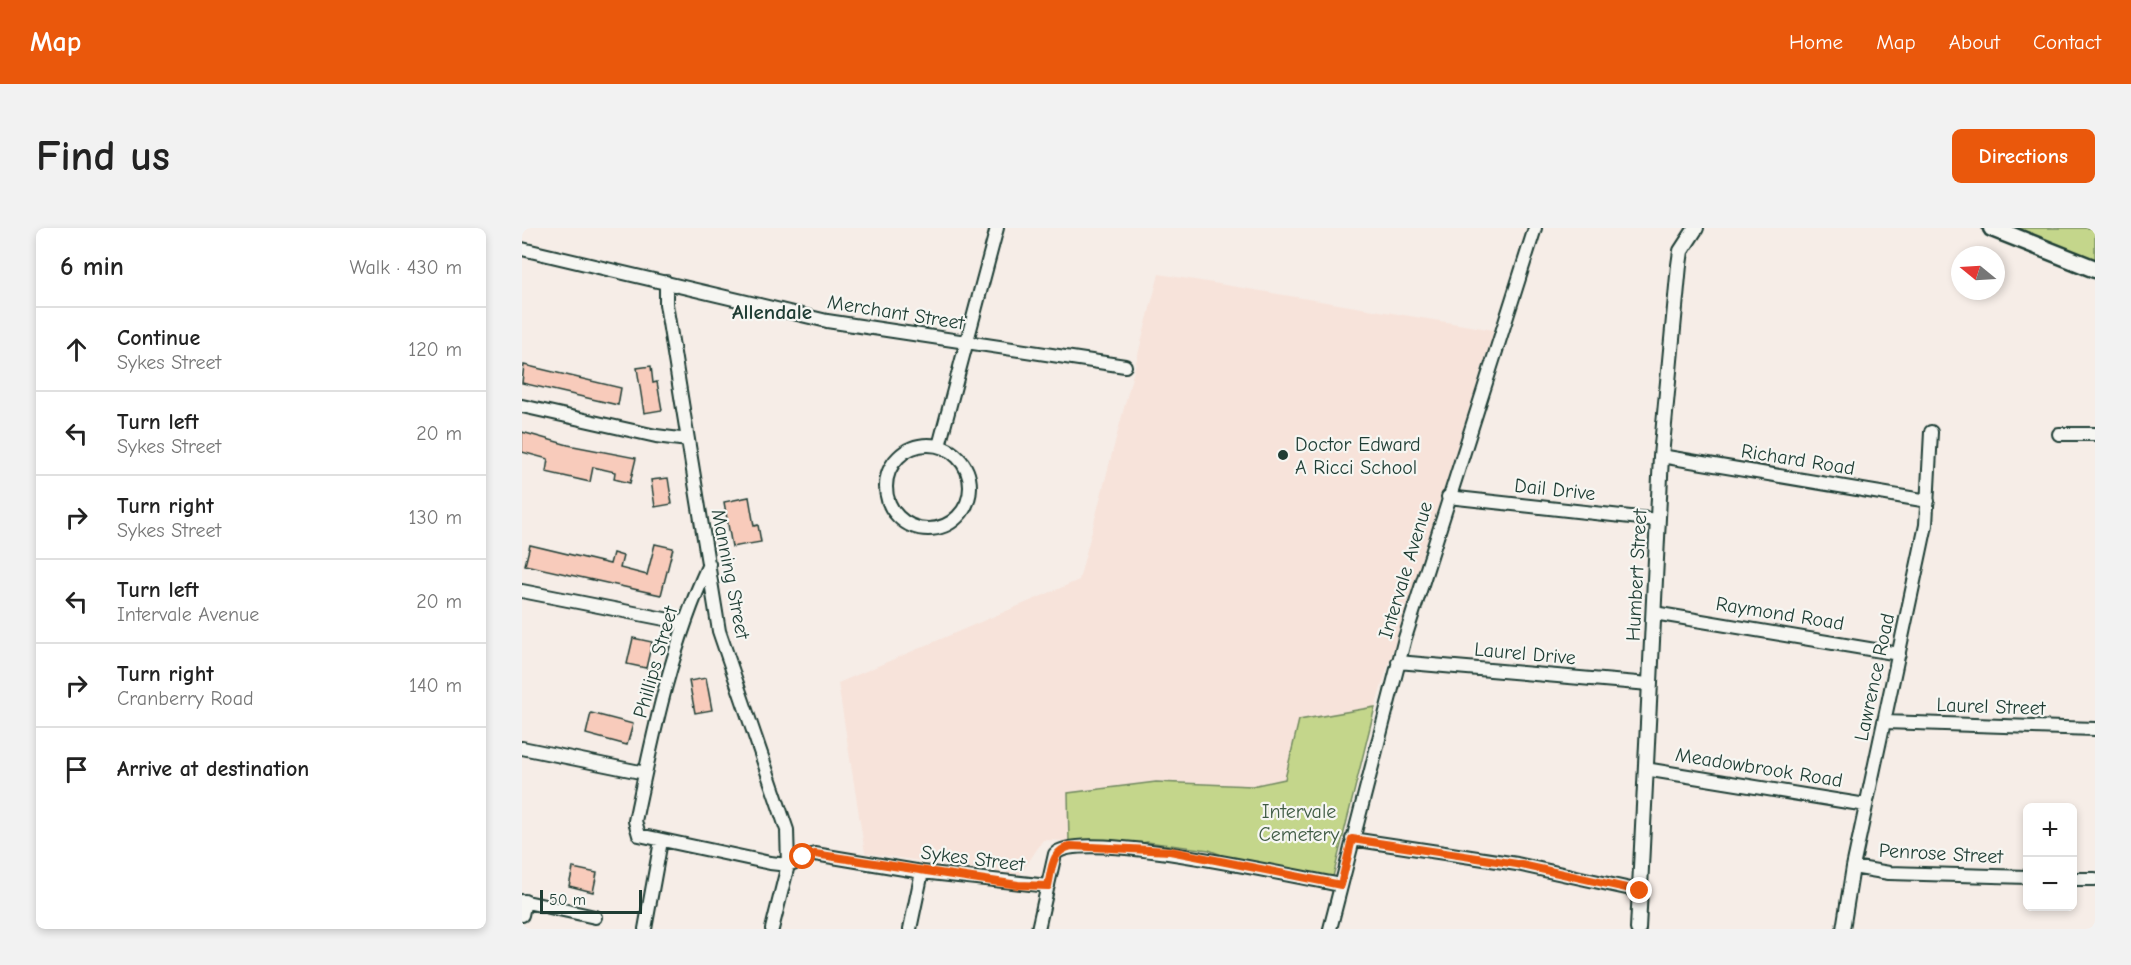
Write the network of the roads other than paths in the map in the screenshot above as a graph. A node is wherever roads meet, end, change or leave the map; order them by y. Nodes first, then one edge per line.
1 (998, 228) edge
2 (1535, 228) edge
3 (1696, 228) edge
4 (1992, 228) edge
5 (522, 249) edge
6 (2095, 269) edge
7 (666, 282) junction
8 (967, 344) junction
9 (1125, 366) dead end
10 (522, 406) edge
11 (1931, 432) dead end
12 (2059, 434) dead end
13 (2095, 434) edge
14 (688, 440) junction
15 (939, 446) junction
16 (1661, 456) junction
17 (1448, 497) junction
18 (1929, 501) junction
19 (1658, 520) junction
20 (709, 564) junction
21 (522, 591) edge
22 (1653, 612) junction
23 (685, 623) junction
24 (1899, 654) junction
25 (1398, 662) junction
26 (1649, 684) junction
27 (1885, 722) junction
28 (2095, 729) edge
29 (522, 748) edge
30 (1645, 769) junction
31 (645, 773) junction
32 (1866, 804) junction
33 (1352, 839) junction
34 (661, 841) junction
35 (788, 865) junction
36 (1853, 867) junction
37 (922, 872) junction
38 (2023, 877) edge
39 (2077, 879) edge
40 (2095, 879) edge
41 (1341, 885) junction
42 (1048, 886) junction
43 (1640, 891) junction
44 (524, 901) edge
45 (522, 915) edge
46 (595, 917) dead end
47 (645, 929) edge
48 (772, 929) edge
49 (910, 929) edge
50 (1038, 929) edge
51 (1330, 929) edge
52 (1638, 929) edge
53 (1843, 929) edge

1 - 8 street
2 - 17 street, Intervale Avenue
3 - 16 street, Humbert Street
4 - 6 main road
5 - 7 street, Merchant Street
7 - 8 street, Merchant Street
7 - 14 street, Manning Street
8 - 9 street, Merchant Street
8 - 15 street
10 - 14 street
11 - 18 street, Lawrence Road
12 - 13 street
14 - 20 street, Manning Street
15 - 15 street
16 - 18 street, Richard Road
16 - 19 street, Humbert Street
17 - 19 street, Dail Drive
17 - 25 street, Intervale Avenue
18 - 24 street, Lawrence Road
19 - 22 street, Humbert Street
20 - 23 street, Phillips Street
20 - 35 street, Manning Street
21 - 23 street
22 - 24 street, Raymond Road
22 - 26 street, Humbert Street
23 - 31 street, Phillips Street
24 - 27 street, Lawrence Road
25 - 26 street, Laurel Drive
25 - 33 street, Intervale Avenue
26 - 30 street, Humbert Street
27 - 28 street, Laurel Street
27 - 32 street, Lawrence Road
29 - 31 street
30 - 32 street, Meadowbrook Road
30 - 43 street, Humbert Street
31 - 34 street
32 - 36 street, Lawrence Road
33 - 41 street, Intervale Avenue
33 - 43 street
34 - 35 street
34 - 47 street
35 - 37 street, Sykes Street
35 - 48 street, Manning Street
36 - 38 street, Penrose Street
36 - 53 street, Lawrence Road
37 - 42 street, Sykes Street
37 - 49 street
39 - 40 street
41 - 42 street, Sykes Street
41 - 51 street, Intervale Avenue
42 - 50 street
43 - 52 street, Humbert Street
44 - 45 street
44 - 46 street

